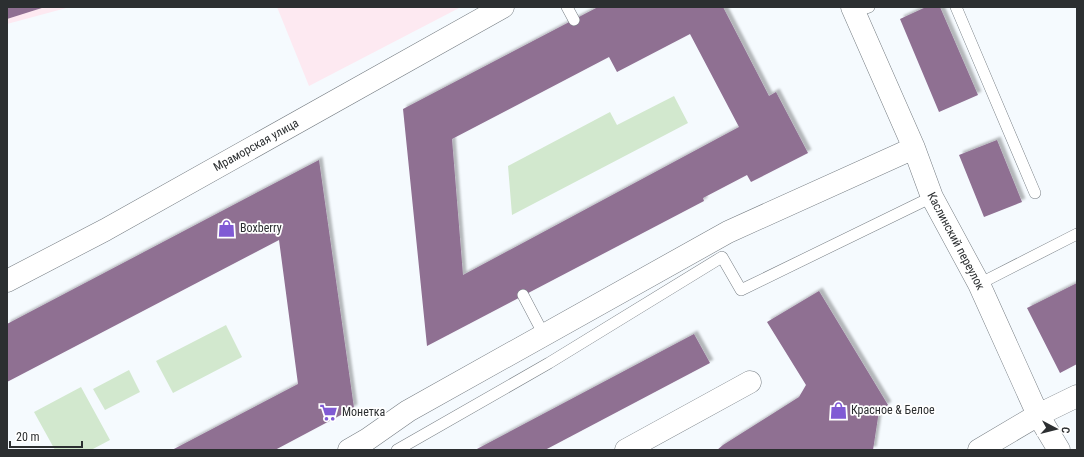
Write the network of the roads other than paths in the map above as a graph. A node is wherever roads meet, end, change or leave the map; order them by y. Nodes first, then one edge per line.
1 (503, 7) edge
2 (567, 7) edge
3 (956, 7) edge
4 (859, 9) edge
5 (574, 20) dead end
6 (914, 148) junction
7 (1034, 193) dead end
8 (932, 197) junction
9 (1077, 234) edge
10 (7, 280) edge
11 (980, 284) junction
12 (523, 296) dead end
13 (544, 335) junction
14 (750, 382) dead end
15 (1077, 396) edge
16 (1038, 415) junction
17 (349, 450) edge
18 (397, 450) edge
19 (626, 450) edge
20 (978, 450) edge
21 (1059, 450) edge

1 - 10 street, Мраморская улица
2 - 5 lane
3 - 7 lane
4 - 6 street, Каслинский переулок
6 - 8 street, Каслинский переулок
6 - 13 street
8 - 11 street, Каслинский переулок
8 - 18 lane
9 - 11 lane
11 - 16 street, Каслинский переулок
12 - 13 lane
13 - 17 street
14 - 19 street
15 - 16 street
16 - 20 street
16 - 21 street, Каслинский переулок

